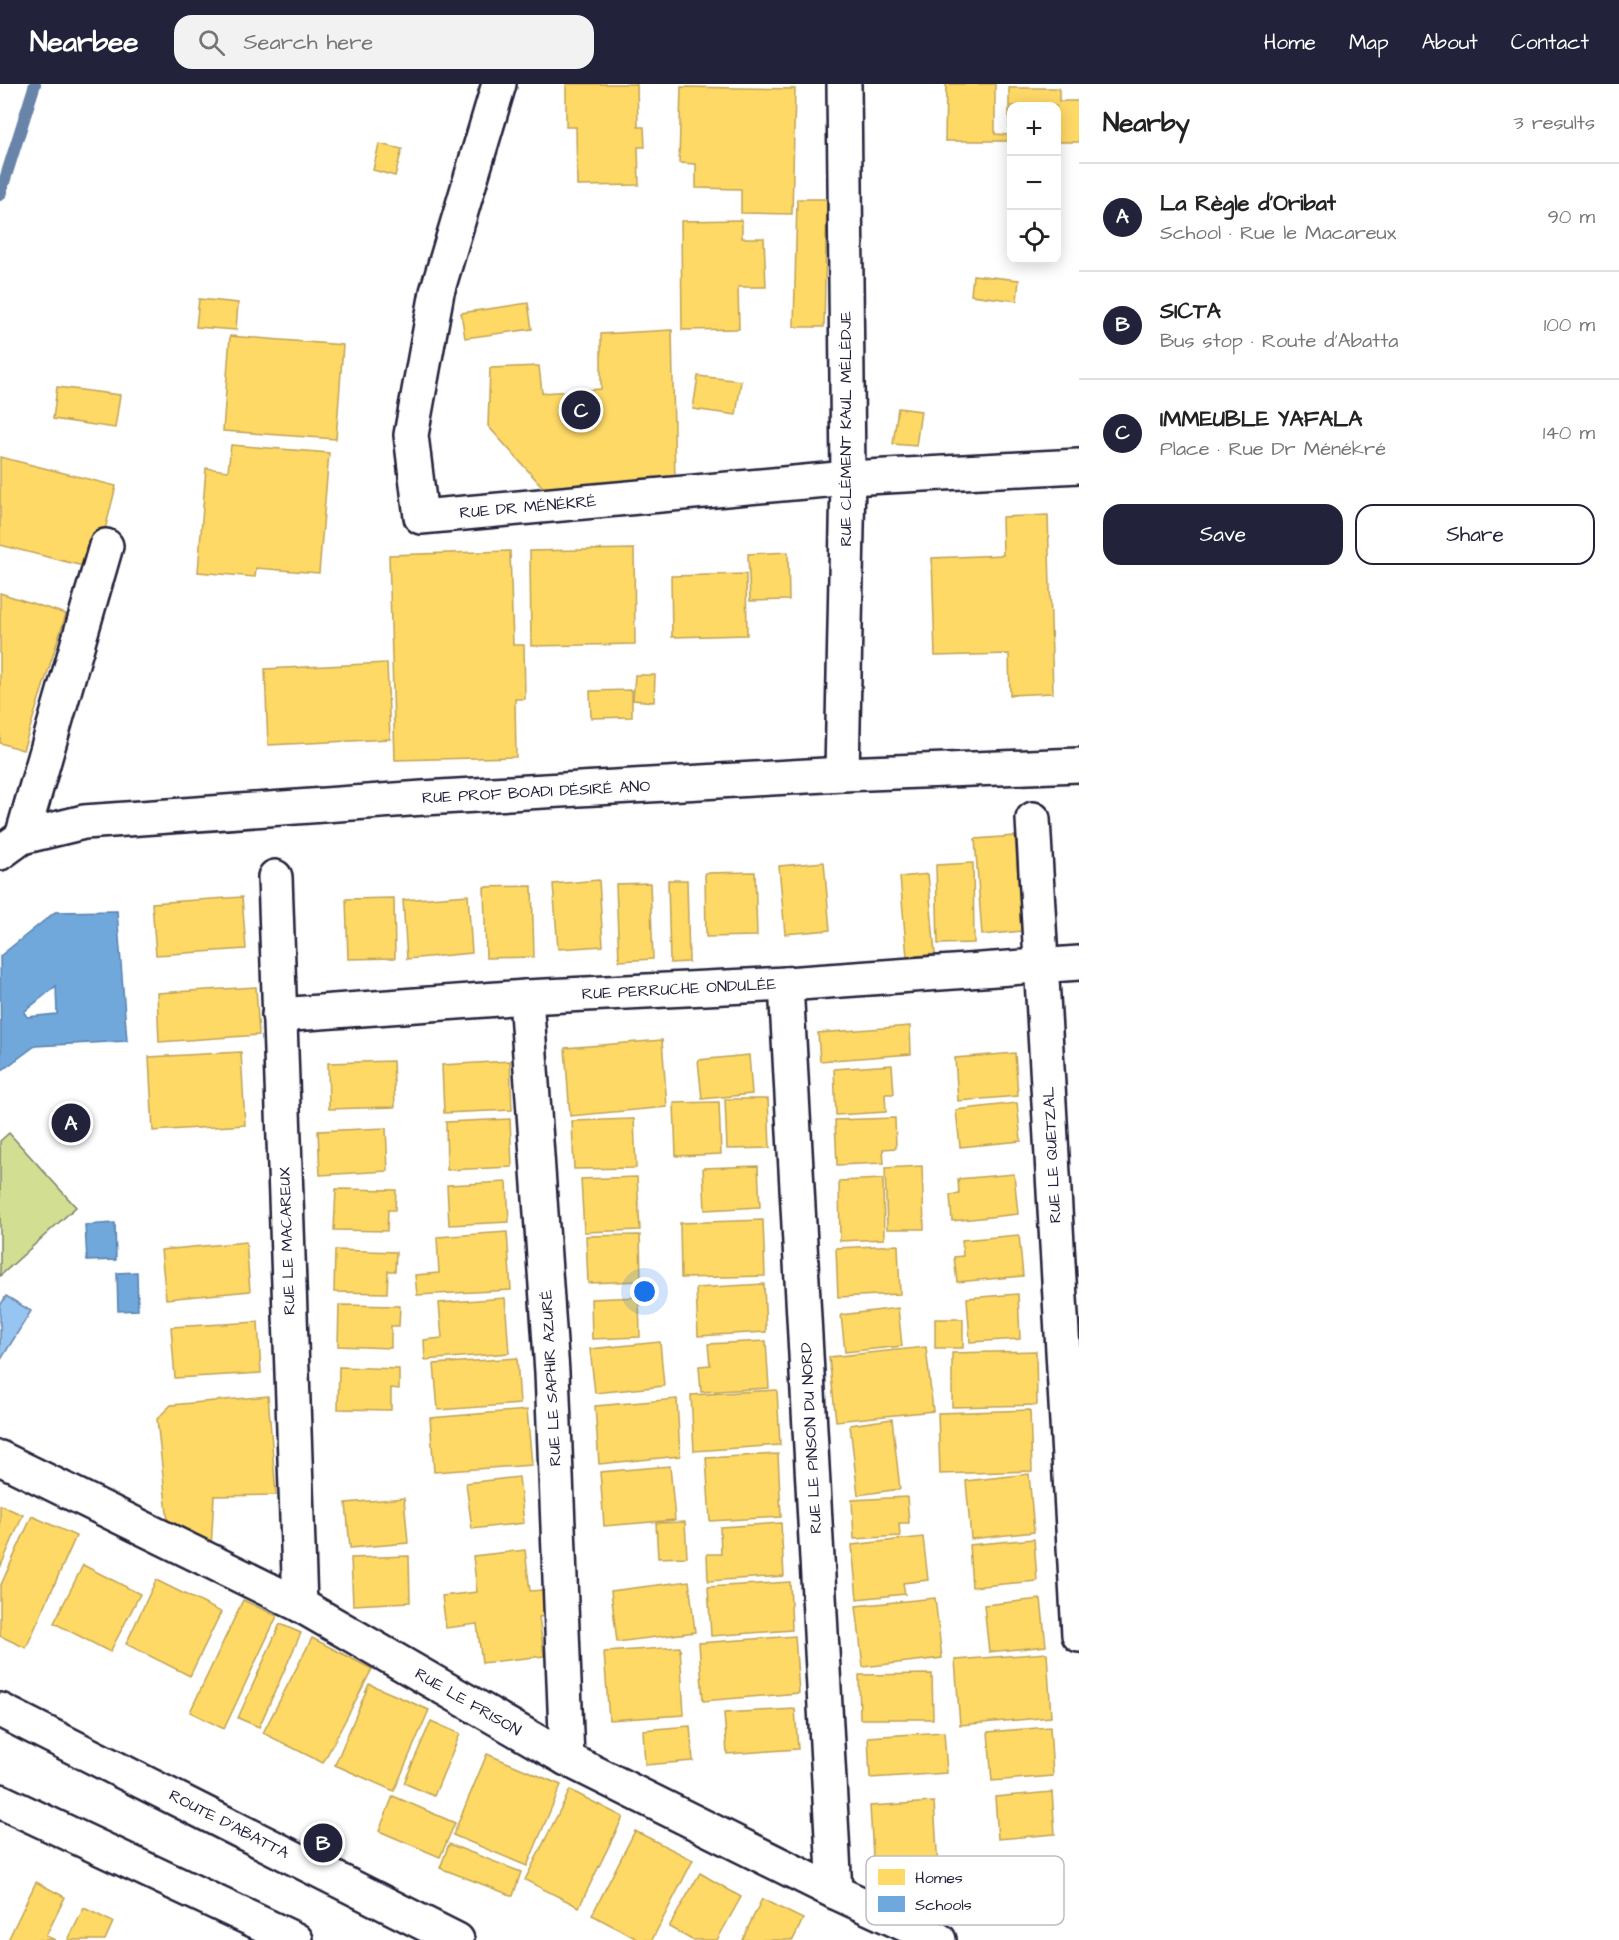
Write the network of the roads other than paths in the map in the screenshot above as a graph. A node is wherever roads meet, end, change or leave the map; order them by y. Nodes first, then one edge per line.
1 (499, 84) edge
2 (844, 84) edge
3 (1079, 466) edge
4 (848, 478) junction
5 (106, 546) dead end
6 (1079, 765) edge
7 (842, 774) junction
8 (1033, 819) dead end
9 (11, 845) edge
10 (274, 877) dead end
11 (1079, 963) edge
12 (1041, 965) junction
13 (786, 984) junction
14 (526, 998) junction
15 (279, 1015) junction
16 (0, 1458) edge
17 (300, 1605) junction
18 (1079, 1635) edge
19 (0, 1710) edge
20 (567, 1760) junction
21 (0, 1802) edge
22 (835, 1892) junction
23 (866, 1906) edge
24 (906, 1925) edge
25 (296, 1940) edge
26 (457, 1940) edge
27 (939, 1940) edge

1 - 4 street, RUE DR MÉNÉKRÉ
2 - 4 street, RUE CLÉMENT KAUL MÉLÈDJE
3 - 4 street, RUE DR MÉNÉKRÉ
4 - 7 street, RUE CLÉMENT KAUL MÉLÈDJE
5 - 9 street
6 - 7 street, RUE PROF BOADI DÉSIRÉ ANO
7 - 9 street, RUE PROF BOADI DÉSIRÉ ANO
8 - 12 street, RUE LE QUETZAL
10 - 15 street, RUE LE MACAREUX
11 - 12 street, RUE PERRUCHE ONDULÉE
12 - 13 street, RUE PERRUCHE ONDULÉE
12 - 18 street, RUE LE QUETZAL
13 - 14 street, RUE PERRUCHE ONDULÉE
13 - 22 street, RUE LE PINSON DU NORD
14 - 15 street, RUE PERRUCHE ONDULÉE
14 - 20 street, RUE LE SAPHIR AZURÉ
15 - 17 street, RUE LE MACAREUX
16 - 17 street, RUE LE FRISON
17 - 20 street, RUE LE FRISON
19 - 26 street, ROUTE D'ABATTA
20 - 22 street, RUE LE FRISON
21 - 25 street
22 - 23 street, RUE LE FRISON
24 - 27 street, RUE LE FRISON

